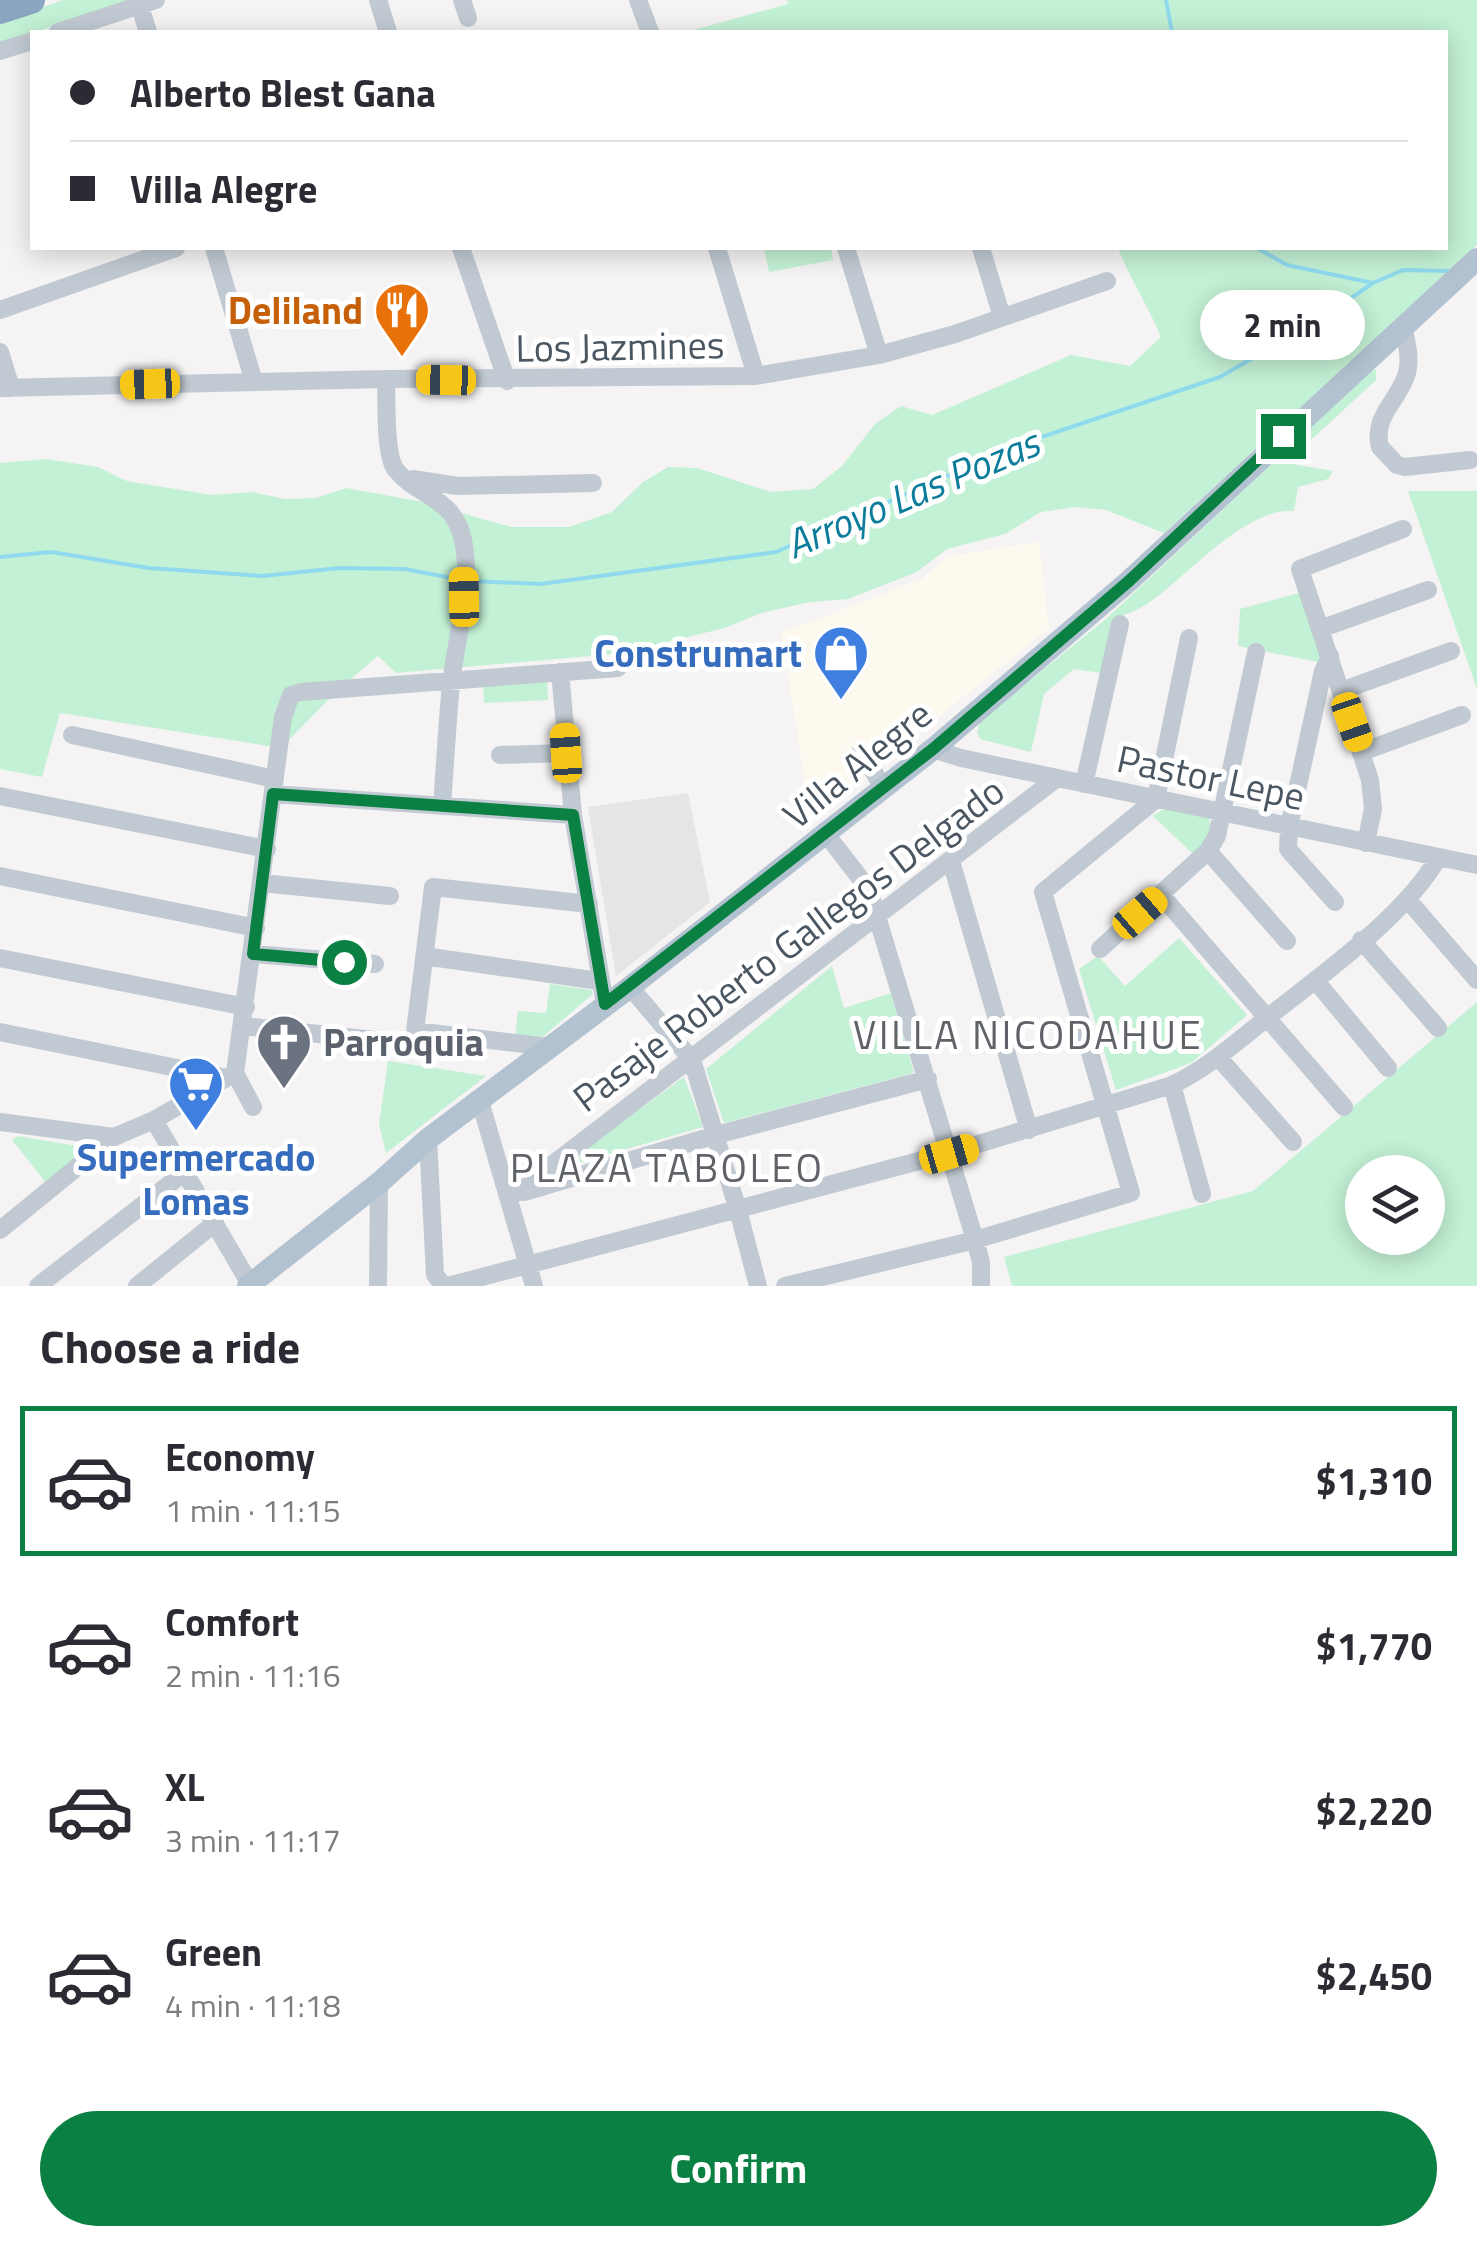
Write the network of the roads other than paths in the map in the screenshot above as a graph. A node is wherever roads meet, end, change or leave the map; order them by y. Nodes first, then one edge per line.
1 (30, 0) edge
2 (378, 0) edge
3 (638, 0) edge
4 (145, 2) edge
5 (0, 10) edge
6 (64, 30) edge
7 (148, 30) edge
8 (387, 30) edge
9 (649, 30) edge
10 (30, 42) edge
11 (0, 52) edge
12 (170, 250) edge
13 (215, 250) edge
14 (462, 250) edge
15 (718, 250) edge
16 (847, 250) edge
17 (981, 250) edge
18 (1477, 259) edge
19 (1107, 281) dead end
20 (0, 310) edge
21 (1002, 317) junction
22 (1403, 325) junction
23 (0, 352) edge
24 (880, 355) junction
25 (756, 376) junction
26 (386, 379) junction
27 (507, 380) junction
28 (254, 382) junction
29 (5, 388) edge
30 (1470, 460) dead end
31 (407, 478) junction
32 (593, 483) dead end
33 (1403, 529) dead end
34 (1428, 590) dead end
35 (1120, 624) dead end
36 (1320, 629) junction
37 (1188, 638) dead end
38 (1451, 651) dead end
39 (1256, 652) dead end
40 (1330, 656) junction
41 (618, 668) dead end
42 (560, 672) junction
43 (451, 681) junction
44 (1341, 691) junction
45 (1462, 715) dead end
46 (72, 735) dead end
47 (933, 749) junction
48 (862, 752) dead end
49 (1362, 752) junction
50 (566, 753) junction
51 (500, 755) dead end
52 (1058, 778) junction
53 (1084, 784) junction
54 (274, 786) junction
55 (884, 788) junction
56 (0, 796) edge
57 (1156, 799) junction
58 (442, 806) junction
59 (1224, 813) junction
60 (573, 815) junction
61 (1289, 827) junction
62 (826, 834) junction
63 (1366, 843) junction
64 (267, 849) junction
65 (1208, 851) junction
66 (1438, 858) junction
67 (951, 861) junction
68 (1477, 865) edge
69 (0, 876) edge
70 (262, 883) junction
71 (1161, 895) junction
72 (390, 896) dead end
73 (1407, 899) junction
74 (1334, 902) dead end
75 (589, 904) junction
76 (877, 919) junction
77 (256, 928) junction
78 (1360, 940) junction
79 (1287, 942) dead end
80 (1100, 949) dead end
81 (253, 954) junction
82 (424, 956) junction
83 (0, 958) edge
84 (375, 964) dead end
85 (1315, 980) junction
86 (1477, 980) edge
87 (630, 987) junction
88 (602, 992) junction
89 (244, 1016) junction
90 (1266, 1018) junction
91 (1438, 1028) dead end
92 (0, 1032) edge
93 (375, 1040) dead end
94 (550, 1047) junction
95 (1218, 1057) junction
96 (692, 1060) junction
97 (1388, 1068) dead end
98 (230, 1076) junction
99 (928, 1079) junction
100 (1172, 1085) junction
101 (480, 1101) junction
102 (1106, 1105) junction
103 (253, 1107) dead end
104 (1344, 1107) dead end
105 (154, 1120) junction
106 (9, 1124) edge
107 (1028, 1130) junction
108 (716, 1135) junction
109 (114, 1137) junction
110 (428, 1139) junction
111 (0, 1140) edge
112 (1293, 1142) dead end
113 (949, 1154) junction
114 (185, 1172) junction
115 (378, 1184) junction
116 (1202, 1194) dead end
117 (510, 1197) junction
118 (738, 1210) junction
119 (214, 1223) junction
120 (0, 1230) edge
121 (975, 1240) junction
122 (528, 1265) junction
123 (249, 1285) edge
124 (38, 1286) edge
125 (138, 1286) edge
126 (378, 1286) edge
127 (446, 1286) edge
128 (534, 1286) edge
129 (758, 1286) edge
130 (785, 1286) edge
131 (981, 1286) edge

1 - 5 highway
2 - 8 street
3 - 9 street
4 - 6 street
4 - 7 street
10 - 11 street
12 - 20 street
13 - 28 street
14 - 27 street
15 - 25 street
16 - 24 street
17 - 21 street
18 - 22 main road, Villa Alegre
19 - 21 street, Los Jazmines
21 - 24 street, Los Jazmines
22 - 30 street
22 - 47 main road, Villa Alegre
23 - 29 street
24 - 25 street, Los Jazmines
25 - 27 street, Los Jazmines
26 - 27 street, Los Jazmines
26 - 28 street, Los Jazmines
26 - 31 street
28 - 29 street, Los Jazmines
31 - 32 street
31 - 43 street
33 - 36 street
34 - 36 street
35 - 53 street
36 - 40 street
37 - 57 street
38 - 44 street
39 - 59 street
40 - 44 street
40 - 61 street
41 - 42 street
42 - 43 street
42 - 50 street
43 - 54 street
43 - 58 street
44 - 49 street
45 - 49 street
46 - 54 street
47 - 52 street, Pastor Lepe
47 - 55 main road, Villa Alegre
48 - 55 street
49 - 63 street
50 - 51 street
50 - 60 street
52 - 53 street, Pastor Lepe
52 - 67 street, Pasaje Roberto Gallegos Delgado
53 - 57 street, Pastor Lepe
54 - 58 street
54 - 64 street
55 - 62 main road, Villa Alegre
56 - 64 street
57 - 59 street, Pastor Lepe
57 - 102 street
58 - 60 street
59 - 61 street, Pastor Lepe
59 - 65 street
60 - 75 street
61 - 63 street, Pastor Lepe
61 - 74 street
62 - 76 street
62 - 87 main road, Villa Alegre
63 - 66 street, Pastor Lepe
64 - 70 street
65 - 71 street
65 - 79 street
66 - 68 street, Pastor Lepe
66 - 73 street
67 - 76 street, Pasaje Roberto Gallegos Delgado
67 - 107 street
69 - 77 street
70 - 72 street
70 - 77 street
71 - 80 street
71 - 90 street
73 - 78 street
73 - 86 street
75 - 82 street
75 - 88 street
76 - 96 street, Pasaje Roberto Gallegos Delgado
76 - 99 street
77 - 81 street
78 - 85 street
78 - 91 street
81 - 84 street
81 - 89 street
82 - 88 street
82 - 94 street
83 - 89 street
85 - 90 street
85 - 97 street
87 - 88 main road, Villa Alegre
87 - 96 street
88 - 94 main road, Villa Alegre
89 - 93 street
89 - 98 street
90 - 95 street
90 - 104 street
92 - 98 street
94 - 101 main road, Villa Alegre
95 - 100 street
95 - 112 street
96 - 108 street
96 - 117 street, Pasaje Roberto Gallegos Delgado
98 - 103 street
98 - 105 street
99 - 108 street
99 - 113 street
100 - 102 street
100 - 116 street
101 - 110 main road, Villa Alegre
101 - 117 street
102 - 107 street
102 - 121 street
105 - 109 street
105 - 114 street
106 - 109 street
106 - 111 street
107 - 113 street
108 - 117 street
108 - 118 street
109 - 120 street
110 - 115 main road, Villa Alegre
110 - 127 street
113 - 118 street
113 - 121 street
114 - 119 street
114 - 124 street
115 - 123 main road, Villa Alegre
115 - 126 street
117 - 122 street
118 - 122 street
118 - 129 street
119 - 123 street
119 - 125 street
121 - 130 street
121 - 131 street
122 - 127 street
122 - 128 street

